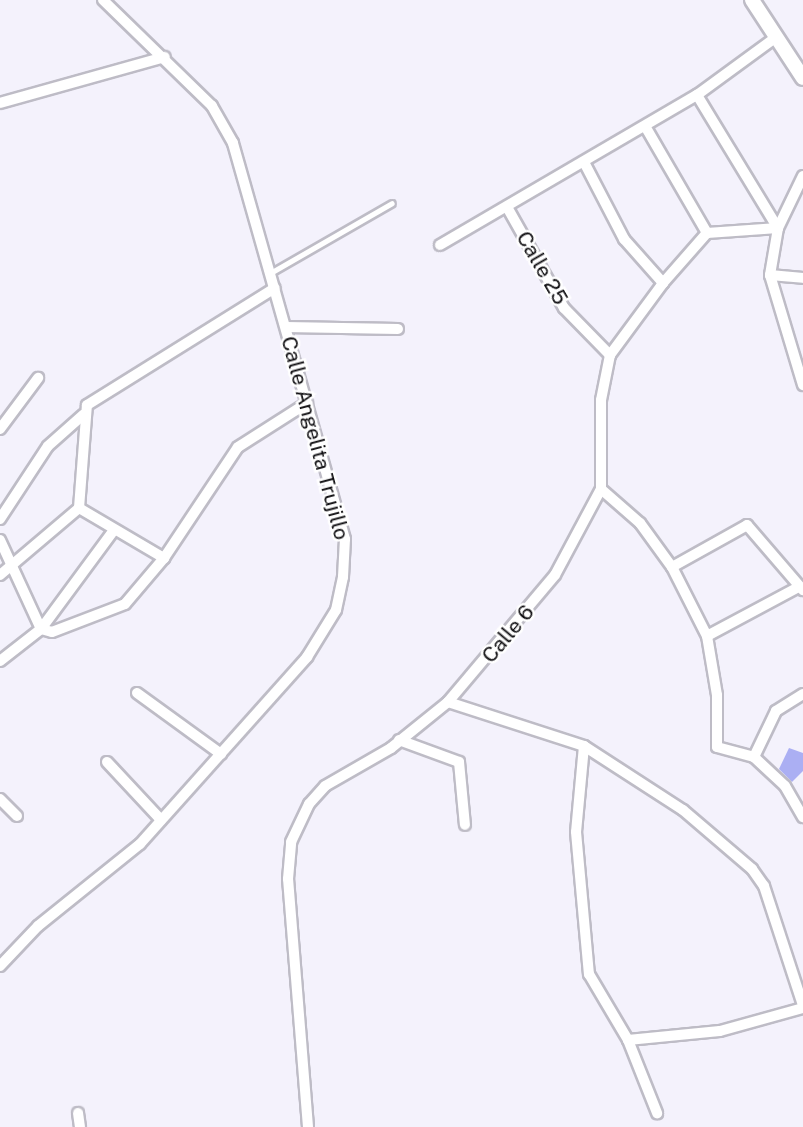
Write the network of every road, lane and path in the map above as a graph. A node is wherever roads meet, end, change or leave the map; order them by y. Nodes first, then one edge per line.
1 (103, 0) edge
2 (752, 0) edge
3 (775, 37) junction
4 (165, 57) junction
5 (803, 79) edge
6 (697, 95) junction
7 (0, 103) edge
8 (645, 126) junction
9 (585, 164) junction
10 (803, 176) edge
11 (392, 203) dead end
12 (507, 207) junction
13 (778, 228) junction
14 (707, 233) junction
15 (440, 245) dead end
16 (272, 272) junction
17 (770, 275) junction
18 (803, 278) edge
19 (663, 283) junction
20 (275, 288) junction
21 (286, 327) junction
22 (398, 329) dead end
23 (610, 355) junction
24 (801, 358) edge
25 (37, 378) dead end
26 (803, 385) edge
27 (306, 403) junction
28 (83, 415) junction
29 (0, 429) edge
30 (601, 489) junction
31 (79, 508) junction
32 (0, 519) edge
33 (114, 530) junction
34 (0, 541) edge
35 (164, 558) junction
36 (15, 567) junction
37 (672, 568) junction
38 (0, 575) edge
39 (800, 589) edge
40 (41, 629) junction
41 (707, 636) junction
42 (0, 661) edge
43 (137, 693) dead end
44 (803, 694) edge
45 (448, 702) junction
46 (399, 740) junction
47 (584, 746) junction
48 (221, 754) junction
49 (754, 757) junction
50 (107, 762) dead end
51 (0, 799) edge
52 (17, 816) dead end
53 (803, 817) edge
54 (161, 820) junction
55 (465, 825) dead end
56 (2, 958) edge
57 (803, 1007) edge
58 (628, 1040) junction
59 (78, 1113) dead end
60 (657, 1113) dead end
61 (80, 1127) edge
62 (308, 1127) edge

1 - 4 street, Calle Angelita Trujillo
2 - 3 main road
3 - 5 main road
3 - 6 street
4 - 7 street
4 - 16 street, Calle Angelita Trujillo
6 - 8 street
6 - 13 street
8 - 9 street
8 - 14 street
9 - 12 street
9 - 19 street
10 - 13 street
11 - 16 lane
12 - 15 street
12 - 23 street, Calle 25
13 - 14 street
13 - 17 street
14 - 19 street, Calle 6
16 - 20 street, Calle Angelita Trujillo
17 - 18 street
17 - 24 street
19 - 23 street, Calle 6
20 - 21 street, Calle Angelita Trujillo
20 - 28 street
21 - 22 street
21 - 27 street, Calle Angelita Trujillo
23 - 30 street, Calle 6
24 - 26 street
25 - 29 street
27 - 35 street
27 - 48 street, Calle Angelita Trujillo
28 - 31 street
28 - 32 street
30 - 37 street
30 - 45 street, Calle 6
31 - 33 street
31 - 36 street
33 - 35 street
33 - 40 street
34 - 36 street
35 - 40 street
36 - 38 street
36 - 40 street
37 - 39 street
37 - 41 street
39 - 41 street
40 - 42 street
41 - 49 street
43 - 48 street
44 - 49 street
45 - 46 street, Calle 6
45 - 47 street
46 - 55 street
46 - 62 street, Calle 6
47 - 57 street
47 - 58 street
48 - 54 street, Calle Angelita Trujillo
49 - 53 street
50 - 54 street
51 - 52 street
54 - 56 street, Calle Angelita Trujillo
57 - 58 street
58 - 60 street
59 - 61 street

